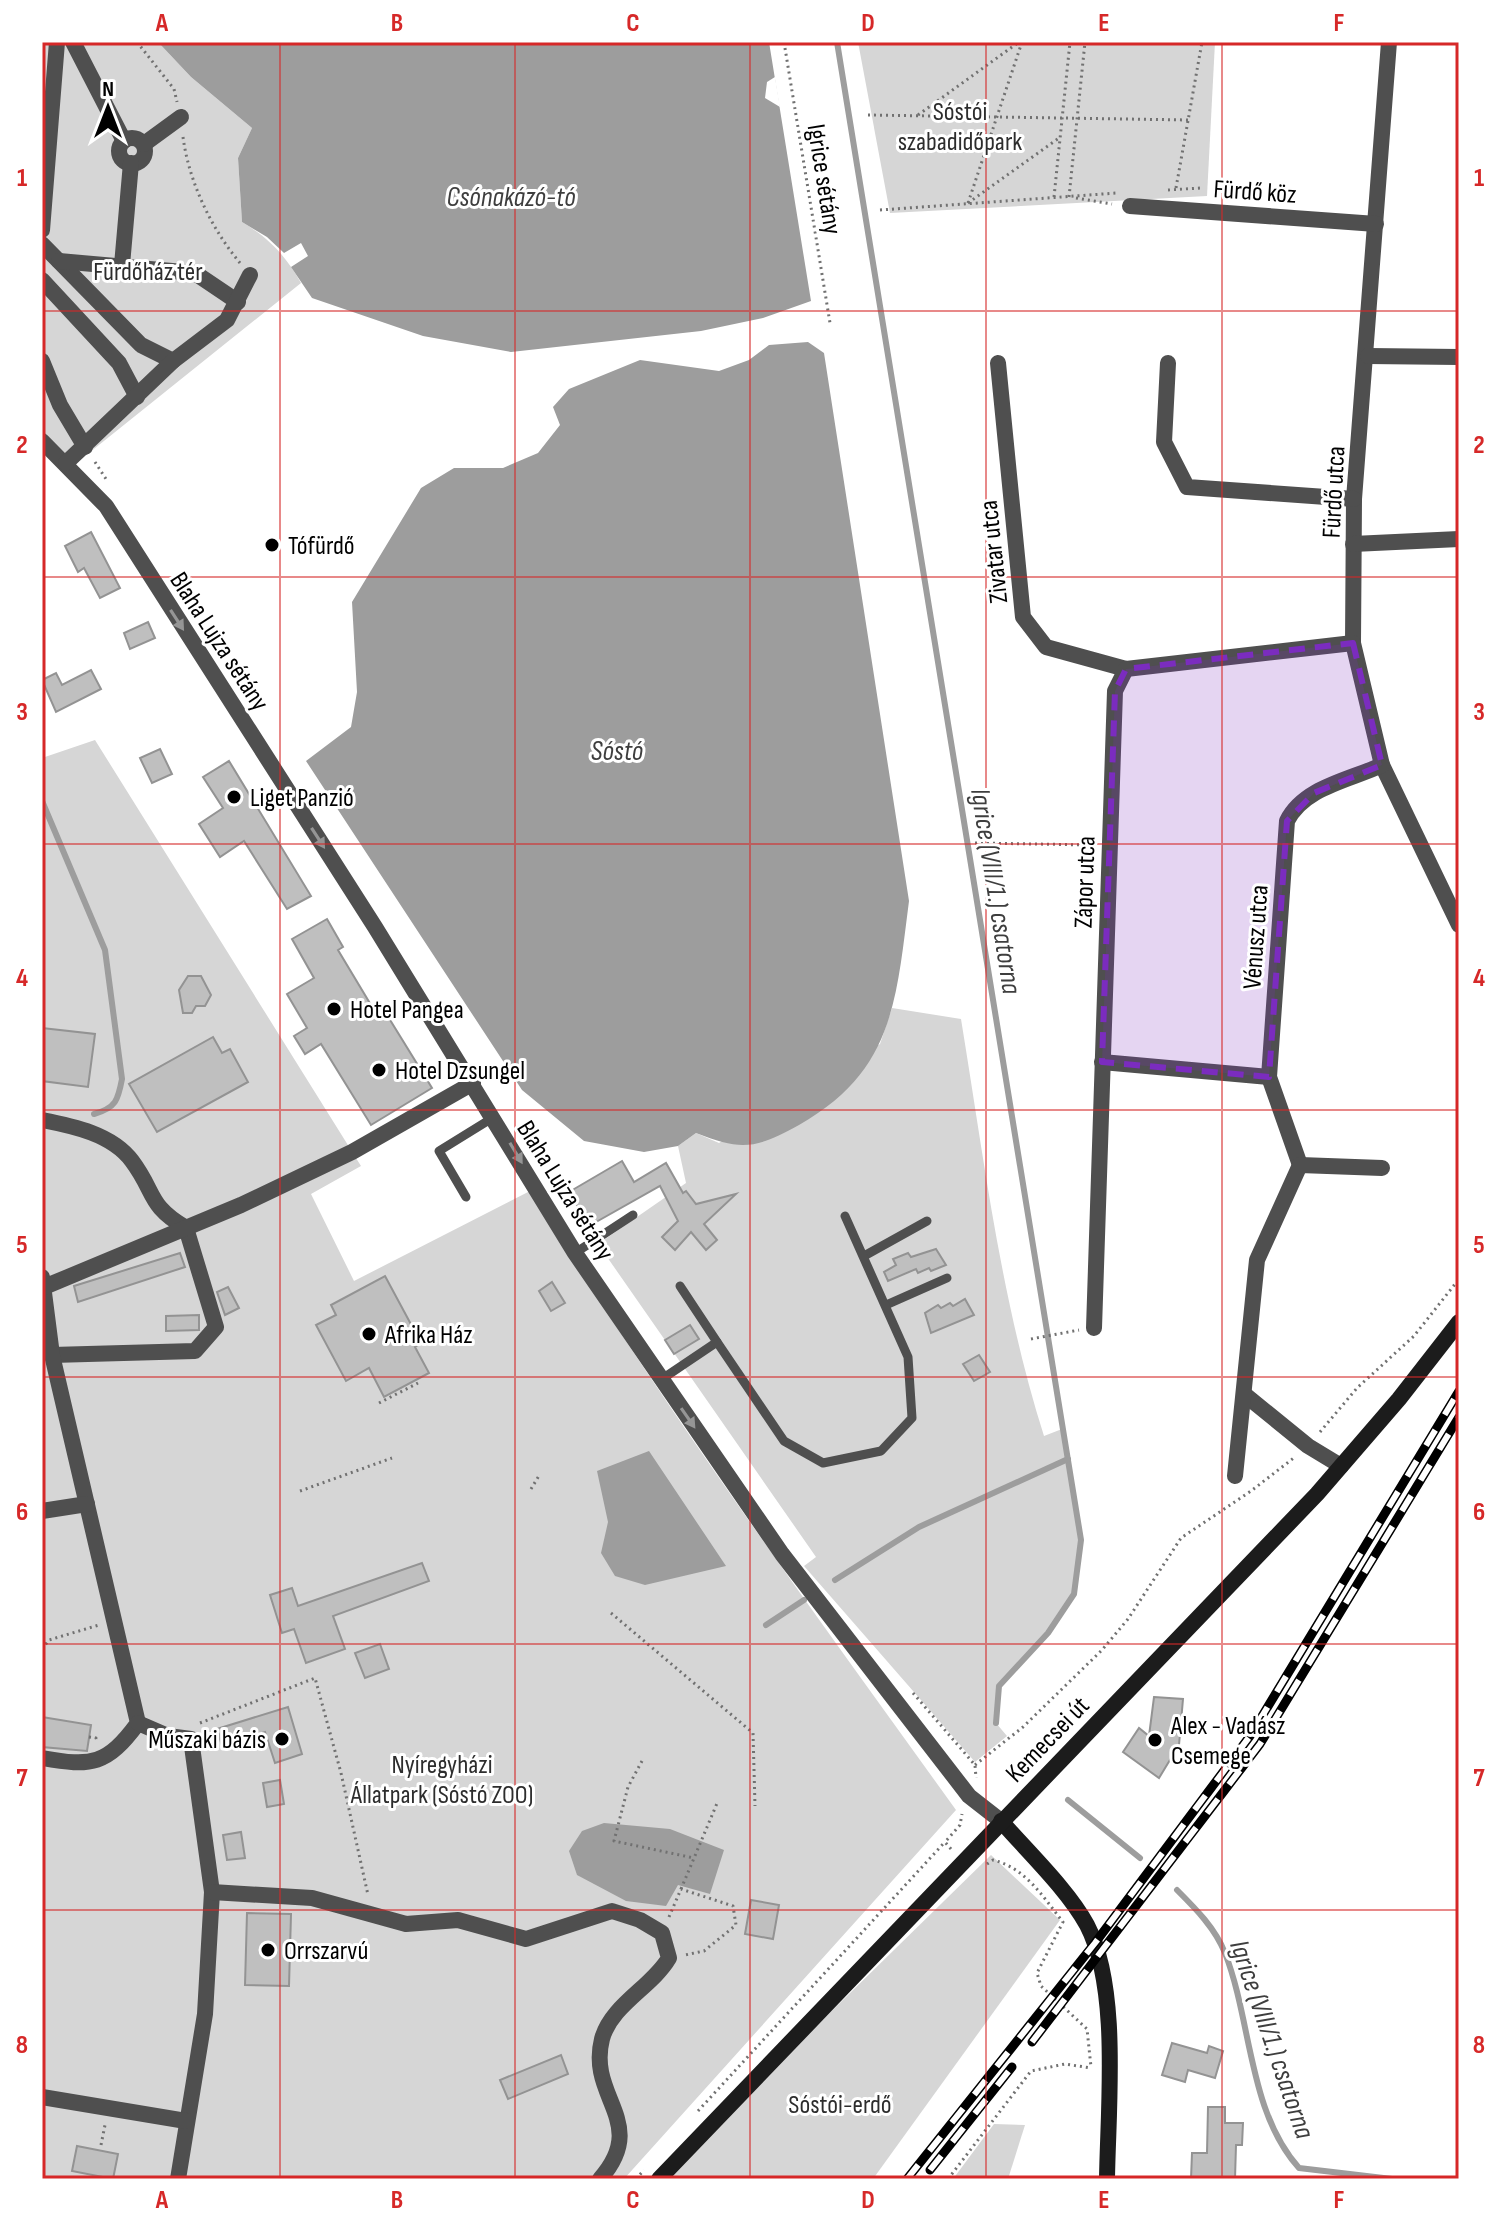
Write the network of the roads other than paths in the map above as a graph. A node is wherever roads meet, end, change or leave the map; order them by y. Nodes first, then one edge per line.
1 (57, 42) edge
2 (73, 42) edge
3 (1389, 42) edge
4 (181, 117) road end
5 (124, 141) junction
6 (144, 144) junction
7 (131, 163) junction
8 (1130, 199) road end
9 (1376, 224) junction
10 (42, 230) edge
11 (42, 244) edge
12 (59, 261) junction
13 (122, 265) junction
14 (250, 275) road end
15 (42, 280) edge
16 (238, 302) junction
17 (141, 345) junction
18 (1368, 356) junction
19 (1459, 357) edge
20 (42, 361) edge
21 (173, 361) junction
22 (119, 363) junction
23 (998, 363) dead end
24 (1168, 363) dead end
25 (137, 397) junction
26 (42, 441) edge
27 (85, 447) junction
28 (66, 463) junction
29 (1354, 499) junction
30 (1459, 539) edge
31 (1353, 544) junction
32 (1353, 643) junction
33 (1126, 669) junction
34 (1382, 765) junction
35 (1459, 925) edge
36 (1102, 1062) junction
37 (1269, 1077) junction
38 (473, 1083) junction
39 (494, 1117) junction
40 (42, 1120) edge
41 (1300, 1165) junction
42 (1382, 1168) dead end
43 (466, 1197) dead end
44 (633, 1215) dead end
45 (845, 1216) dead end
46 (927, 1221) dead end
47 (186, 1228) junction
48 (575, 1253) junction
49 (864, 1256) junction
50 (947, 1278) dead end
51 (43, 1282) edge
52 (680, 1286) dead end
53 (886, 1305) junction
54 (1459, 1322) edge
55 (1094, 1328) dead end
56 (717, 1342) junction
57 (52, 1355) junction
58 (662, 1379) junction
59 (1244, 1394) junction
60 (1341, 1466) junction
61 (1235, 1476) dead end
62 (87, 1504) junction
63 (42, 1511) edge
64 (138, 1723) junction
65 (42, 1758) edge
66 (1001, 1821) junction
67 (212, 1892) junction
68 (42, 2097) edge
69 (186, 2121) junction
70 (652, 2173) edge
71 (178, 2179) edge
72 (600, 2179) edge
73 (1107, 2179) edge

1 - 10 street
2 - 5 street
3 - 9 street, Fürdő utca
4 - 6 street
5 - 6 street
5 - 7 street
6 - 7 street
7 - 13 street
8 - 9 street, Fürdő köz
9 - 18 street, Fürdő utca
11 - 12 street
12 - 13 street
12 - 17 street
13 - 16 street
14 - 16 street
15 - 22 street
16 - 21 street
17 - 21 street
17 - 22 street
18 - 19 street
18 - 29 street, Fürdő utca
20 - 27 street
21 - 25 street
22 - 25 street
23 - 33 street, Zivatar utca
24 - 29 street
25 - 27 street
26 - 28 street, Blaha Lujza sétány
27 - 28 street
28 -> 38 street, Blaha Lujza sétány
29 - 31 street, Fürdő utca
30 - 31 street
31 - 32 street, Fürdő utca
32 - 33 street
32 - 34 street, Fürdő utca
33 - 36 street, Zápor utca
34 - 35 street, Fürdő utca
34 - 37 street, Vénusz utca
36 - 37 street
36 - 55 street, Zápor utca
37 - 41 street, Vénusz utca
38 - 39 street, Blaha Lujza sétány
38 - 47 street
39 - 43 lane
39 -> 48 street, Blaha Lujza sétány
40 - 47 street
41 - 42 street
41 - 59 street
44 - 48 lane
45 - 49 lane
46 - 49 lane
47 - 51 street
47 - 57 street
48 - 58 street, Blaha Lujza sétány
49 - 53 lane
50 - 53 lane
51 - 57 street
52 - 56 lane
53 - 56 lane
54 - 60 main road, Kemecsei út
56 - 58 lane
57 - 62 street
58 -> 66 street, Blaha Lujza sétány
59 - 60 street
59 - 61 street
60 - 66 main road, Kemecsei út
62 - 63 street
62 - 64 street
64 - 65 street
64 - 67 street
66 - 70 main road, Kemecsei út
66 - 73 main road
67 - 69 street
67 - 72 street
68 - 69 street
69 - 71 street

